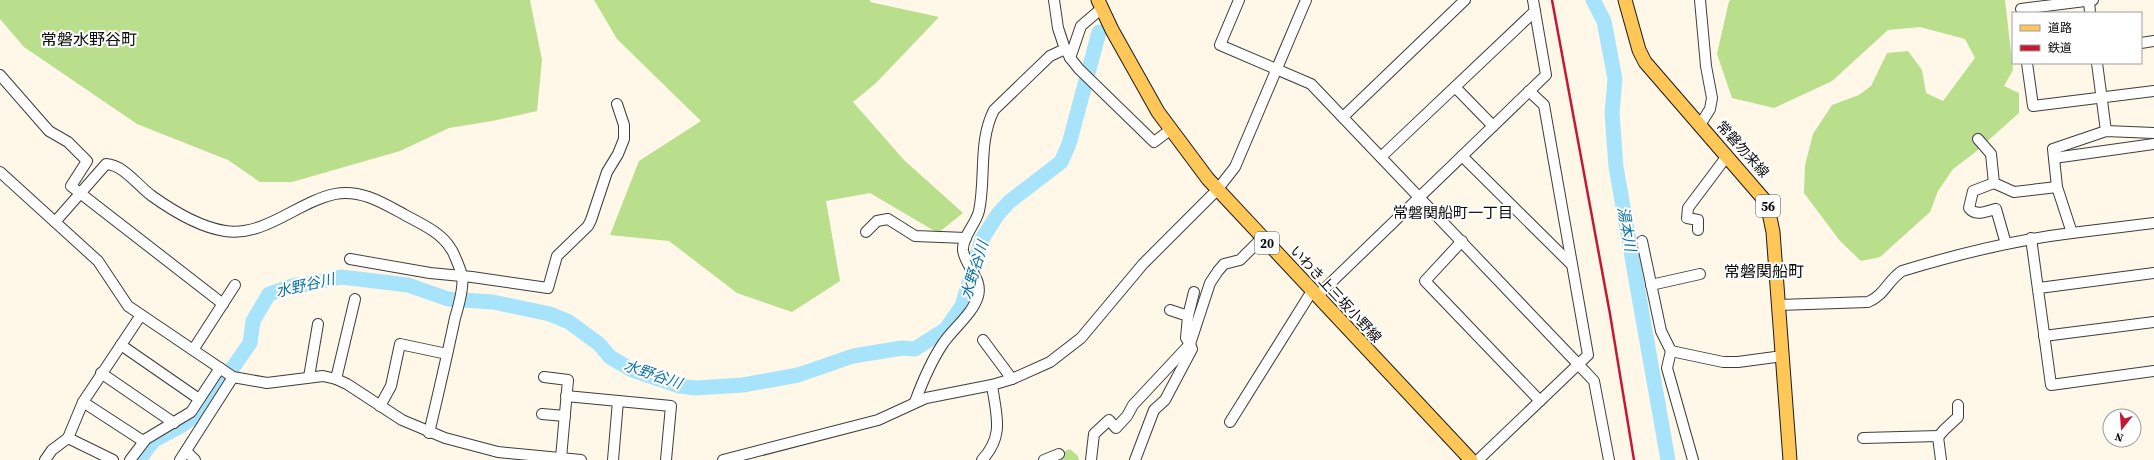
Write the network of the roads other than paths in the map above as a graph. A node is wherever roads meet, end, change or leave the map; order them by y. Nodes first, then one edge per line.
1 (1054, 0) edge
2 (1239, 0) edge
3 (1306, 0) edge
4 (1465, 0) edge
5 (1533, 0) edge
6 (1624, 0) edge
7 (1700, 0) edge
8 (2089, 0) edge
9 (2093, 0) edge
10 (1100, 4) edge
11 (2021, 7) edge
12 (1535, 11) junction
13 (2090, 12) edge
14 (2154, 41) edge
15 (2142, 43) edge
16 (1064, 49) junction
17 (1070, 58) junction
18 (2027, 64) edge
19 (2097, 64) edge
20 (1277, 69) junction
21 (0, 75) edge
22 (1455, 87) junction
23 (1529, 91) junction
24 (2154, 91) edge
25 (2102, 98) junction
26 (617, 104) dead end
27 (1343, 117) junction
28 (1700, 125) junction
29 (1493, 126) junction
30 (1170, 130) junction
31 (2106, 131) junction
32 (2154, 133) edge
33 (1978, 139) dead end
34 (2154, 144) edge
35 (1462, 156) junction
36 (1727, 156) junction
37 (1381, 157) junction
38 (2054, 158) junction
39 (0, 172) edge
40 (1994, 183) junction
41 (2057, 187) junction
42 (1217, 190) junction
43 (78, 193) junction
44 (1419, 197) junction
45 (54, 222) junction
46 (2154, 223) edge
47 (1698, 230) dead end
48 (866, 232) dead end
49 (2072, 233) junction
50 (966, 238) junction
51 (1262, 238) junction
52 (2031, 238) junction
53 (1462, 241) junction
54 (1642, 242) dead end
55 (2006, 244) junction
56 (350, 258) dead end
57 (1572, 265) junction
58 (2154, 273) edge
59 (1700, 274) dead end
60 (462, 277) junction
61 (235, 285) dead end
62 (1651, 285) junction
63 (2039, 288) junction
64 (1194, 292) dead end
65 (1315, 293) junction
66 (355, 300) dead end
67 (223, 304) junction
68 (1779, 305) junction
69 (1170, 310) dead end
70 (141, 315) junction
71 (1188, 316) junction
72 (2154, 322) edge
73 (318, 324) dead end
74 (2044, 336) junction
75 (983, 340) dead end
76 (1190, 344) junction
77 (121, 345) junction
78 (193, 350) junction
79 (1671, 352) junction
80 (447, 354) junction
81 (1783, 356) junction
82 (1578, 364) junction
83 (2154, 371) edge
84 (227, 373) junction
85 (101, 374) junction
86 (309, 377) junction
87 (544, 377) dead end
88 (336, 379) junction
89 (1012, 379) junction
90 (992, 385) junction
91 (566, 396) junction
92 (199, 399) junction
93 (618, 401) junction
94 (1540, 401) junction
95 (83, 402) junction
96 (915, 402) junction
97 (1958, 405) dead end
98 (380, 406) junction
99 (542, 414) dead end
100 (565, 416) junction
101 (1230, 422) dead end
102 (174, 423) junction
103 (429, 433) junction
104 (1939, 436) junction
105 (68, 438) junction
106 (1863, 438) dead end
107 (143, 442) junction
108 (1059, 454) dead end
109 (183, 456) edge
110 (561, 458) junction
111 (45, 460) edge
112 (113, 460) edge
113 (130, 460) edge
114 (195, 460) edge
115 (581, 460) edge
116 (613, 460) edge
117 (666, 460) edge
118 (723, 460) edge
119 (982, 460) edge
120 (1044, 460) edge
121 (1091, 460) edge
122 (1134, 460) edge
123 (1471, 460) edge
124 (1478, 460) edge
125 (1609, 460) edge
126 (1694, 460) edge
127 (1790, 460) edge
128 (1941, 460) edge

1 - 16 street
2 - 20 street
3 - 20 street
4 - 27 street
5 - 12 street
6 - 28 main road, 常磐勿来線 / 56
7 - 28 street
8 - 9 street
8 - 11 street
8 - 13 street
10 - 17 street
10 - 30 main road, いわき上三坂小野線 / 20
12 - 22 street
12 - 23 street
14 - 15 street
16 - 17 street
16 - 50 street
17 - 30 street
18 - 25 street
19 - 25 street
20 - 27 street
20 - 42 street
21 - 43 street
22 - 29 street
22 - 37 street
23 - 29 street
23 - 57 street
24 - 25 street
25 - 31 street
26 - 60 street
27 - 37 street
28 - 36 main road, 常磐勿来線 / 56
29 - 35 street
30 - 42 main road, いわき上三坂小野線 / 20
31 - 32 street
31 - 38 street
33 - 40 street
34 - 38 street
35 - 44 street
35 - 57 street
36 - 47 street
36 - 68 main road, 常磐勿来線 / 56
37 - 44 street
38 - 41 street
39 - 45 street
40 - 41 street
40 - 55 street
41 - 49 street
42 - 51 main road, いわき上三坂小野線 / 20
42 - 89 street
43 - 45 street
43 - 60 street
43 - 67 street
44 - 53 street
44 - 65 street
45 - 70 street
46 - 49 street
48 - 50 street
49 - 52 street
50 - 96 street
51 - 65 main road, いわき上三坂小野線 / 20
51 - 76 street
52 - 55 street
52 - 63 street
53 - 82 street
53 - 94 street
54 - 62 street
55 - 68 street
56 - 60 street
57 - 82 street
58 - 63 street
59 - 62 street
60 - 80 street
61 - 67 street
62 - 79 street
63 - 74 street
64 - 71 street
65 - 101 street
65 - 123 main road, いわき上三坂小野線 / 20
66 - 88 street
67 - 78 street
68 - 81 main road, 常磐勿来線 / 56
69 - 71 street
70 - 77 street
70 - 78 street
71 - 76 street
72 - 74 street
73 - 86 street
74 - 83 street
75 - 89 street
76 - 121 street
76 - 122 street
77 - 85 street
77 - 92 street
78 - 84 street
79 - 81 street
79 - 126 street
80 - 98 street
80 - 103 street
81 - 127 main road, 常磐勿来線 / 56
82 - 94 street
82 - 125 street
84 - 86 street
84 - 92 street
84 - 109 street
85 - 95 street
85 - 102 street
86 - 88 street
87 - 91 street
88 - 98 street
89 - 90 street
90 - 96 street
90 - 119 street
91 - 93 street
91 - 100 street
92 - 102 street
93 - 116 street
93 - 117 street
94 - 124 street
95 - 105 street
95 - 107 street
96 - 118 street
97 - 104 street
98 - 103 street
99 - 100 street
100 - 110 street
102 - 107 street
103 - 110 street
104 - 106 street
104 - 128 street
105 - 111 street
105 - 112 street
107 - 113 street
108 - 120 street
109 - 114 street
110 - 115 street

